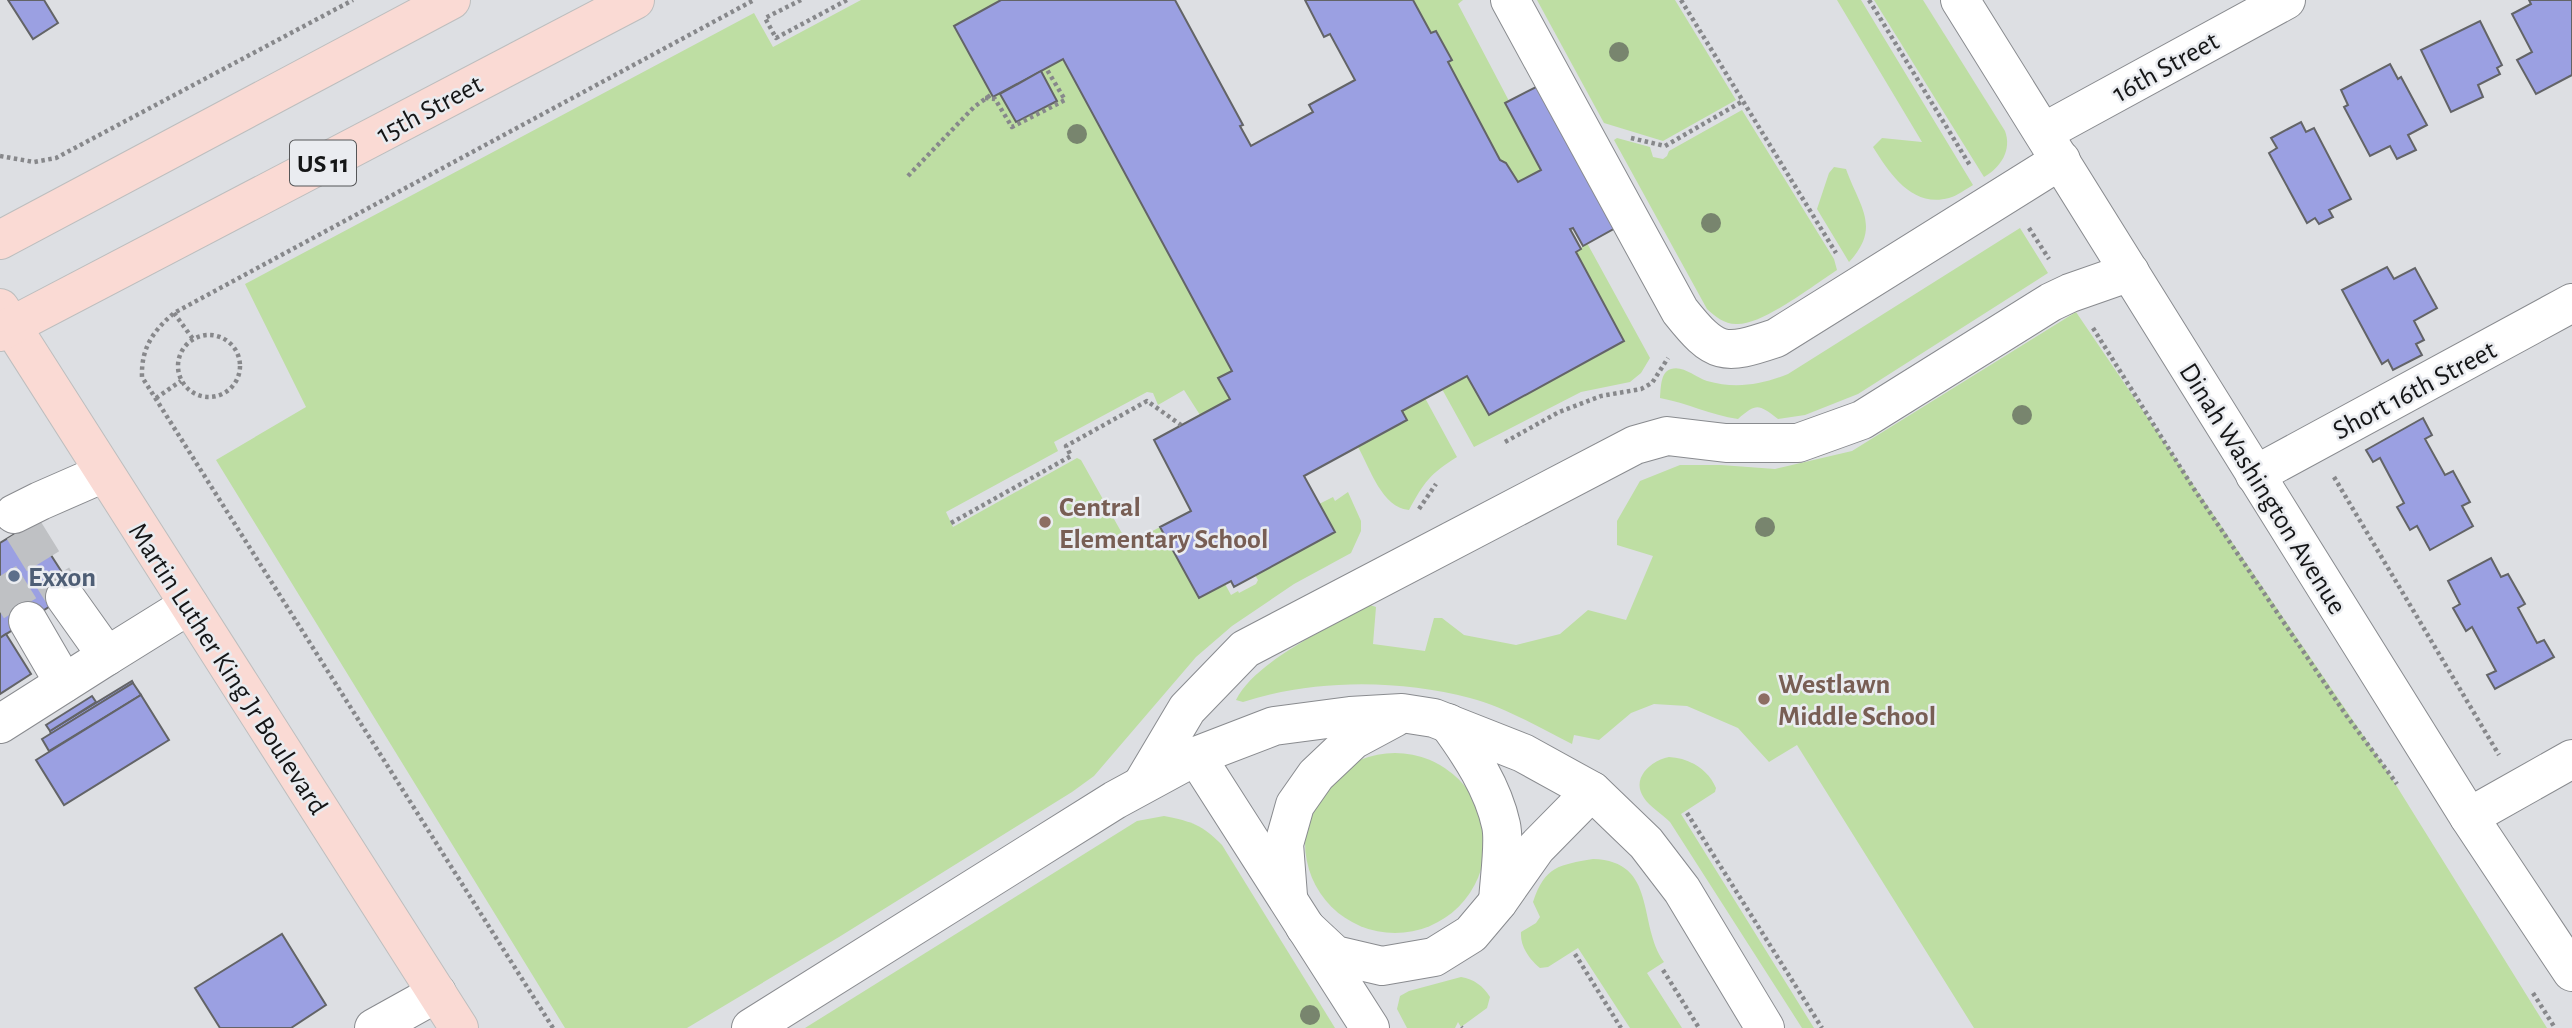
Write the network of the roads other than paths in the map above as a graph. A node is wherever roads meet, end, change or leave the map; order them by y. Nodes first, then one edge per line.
1 (451, 0) edge
2 (635, 0) edge
3 (1510, 0) edge
4 (1960, 0) edge
5 (2286, 0) edge
6 (2052, 146) junction
7 (0, 240) edge
8 (2130, 272) junction
9 (2572, 303) edge
10 (4, 322) edge
11 (104, 473) junction
12 (2255, 474) junction
13 (12, 516) edge
14 (65, 597) tunnel mouth
15 (189, 605) junction
16 (28, 621) tunnel mouth
17 (107, 656) junction
18 (64, 683) junction
19 (1402, 713) junction
20 (1448, 723) junction
21 (0, 724) edge
22 (1196, 756) junction
23 (2572, 760) edge
24 (1142, 785) junction
25 (1592, 792) junction
26 (2469, 817) junction
27 (1498, 902) junction
28 (1297, 915) junction
29 (2572, 972) edge
30 (437, 993) junction
31 (374, 1028) edge
32 (459, 1028) edge
33 (751, 1028) edge
34 (1370, 1028) edge
35 (1765, 1028) edge

1 - 7 main road
2 - 10 main road, 15th Street / US 11
3 - 6 street, 16th Street
4 - 6 street, Dinah Washington Avenue
5 - 6 street, 16th Street
6 - 8 street, Dinah Washington Avenue
8 - 12 street, Dinah Washington Avenue
8 - 24 street
9 - 12 street, Short 16th Street
10 - 11 main road, Martin Luther King Jr Boulevard
11 - 13 street
11 - 15 main road, Martin Luther King Jr Boulevard
12 - 26 street, Dinah Washington Avenue
14 - 17 street
15 - 17 street
15 - 30 main road, Martin Luther King Jr Boulevard
16 - 18 street
17 - 18 street
18 - 21 street
19 - 20 street
19 - 22 street
19 - 28 street
20 - 25 street
20 - 27 street
22 - 24 street
22 - 28 street
23 - 26 street
24 - 33 street
25 - 27 street
25 - 35 street
26 - 29 street, Dinah Washington Avenue
27 - 28 street
28 - 34 street
30 - 31 street
30 - 32 main road, Martin Luther King Jr Boulevard

